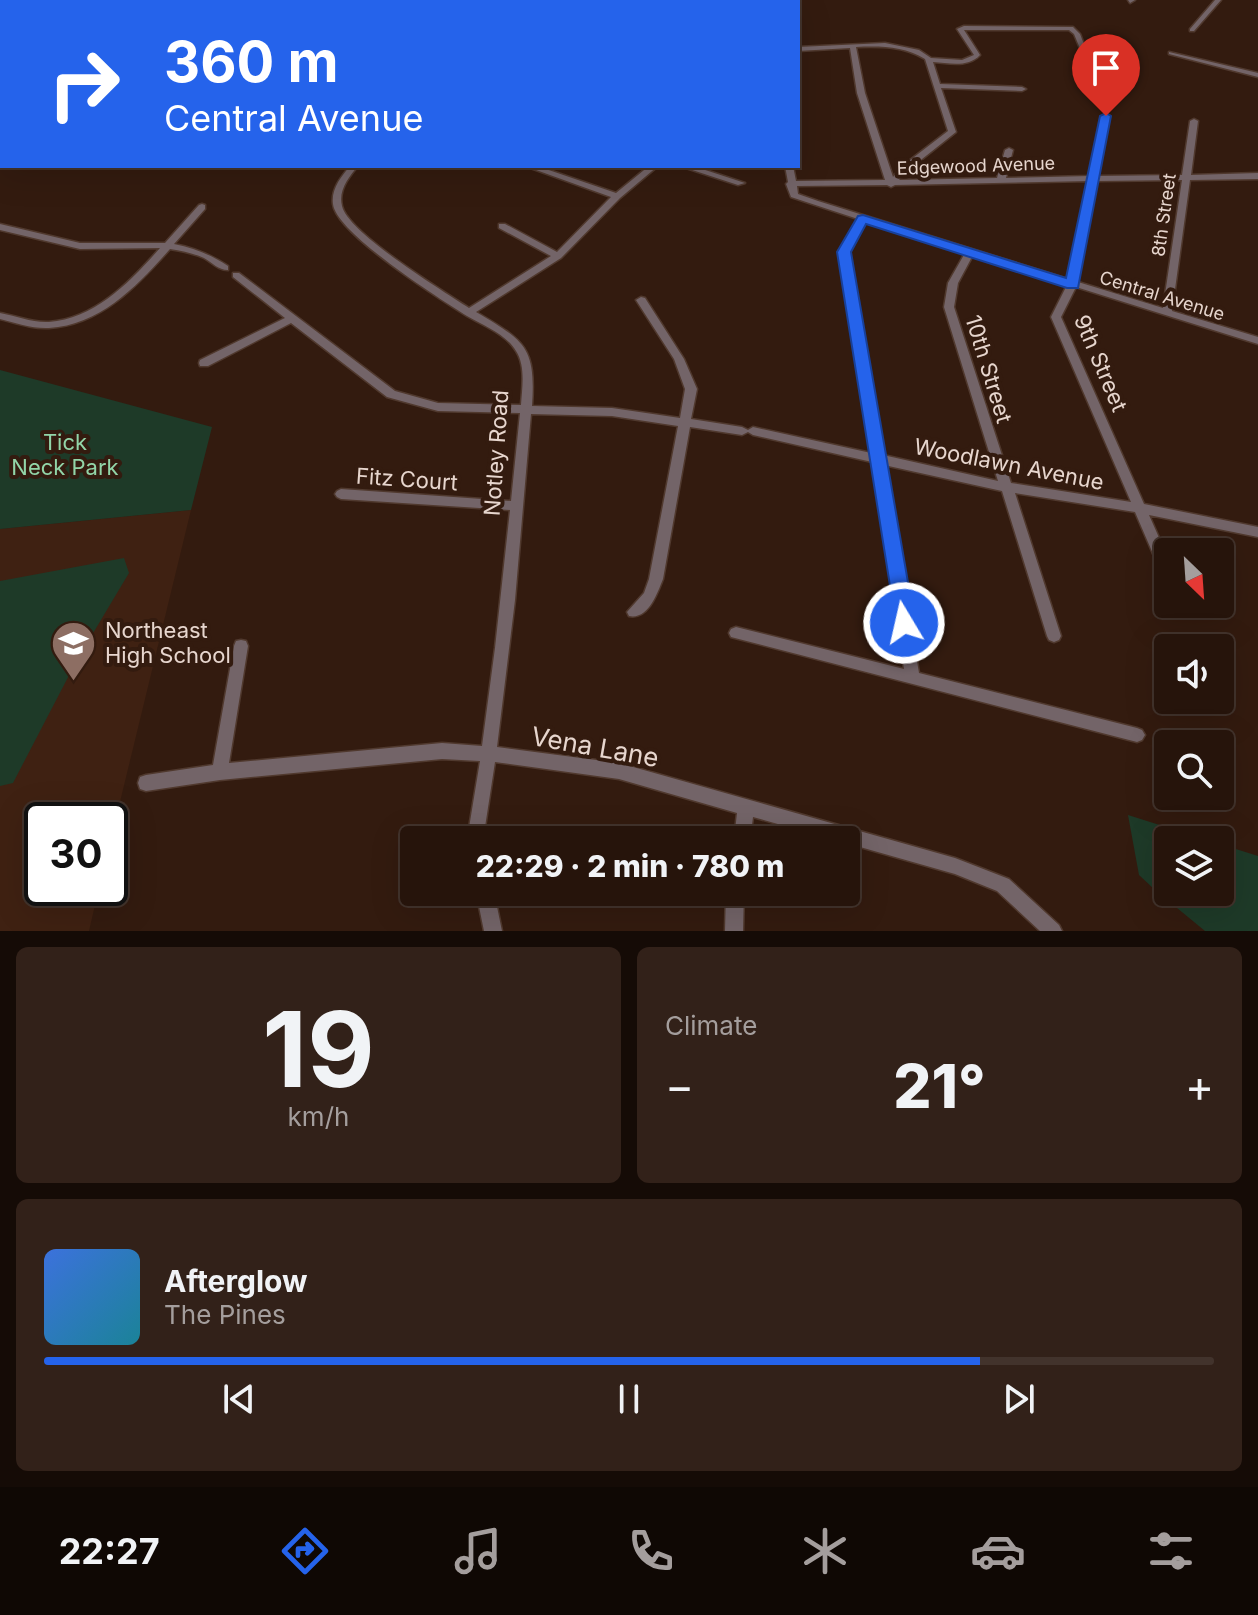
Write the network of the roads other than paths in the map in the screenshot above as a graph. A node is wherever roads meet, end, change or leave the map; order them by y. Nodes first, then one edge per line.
1 (1218, 0) edge
2 (1192, 30) dead end
3 (853, 47) junction
4 (800, 49) edge
5 (1171, 53) dead end
6 (1086, 57) dead end
7 (929, 60) junction
8 (1258, 75) edge
9 (938, 86) junction
10 (1022, 89) dead end
11 (1106, 116) dead end
12 (1194, 121) dead end
13 (1009, 150) dead end
14 (352, 168) edge
15 (535, 168) edge
16 (652, 168) edge
17 (691, 168) edge
18 (789, 168) edge
19 (1258, 176) edge
20 (1185, 177) junction
21 (1093, 179) junction
22 (1001, 180) junction
23 (741, 183) dead end
24 (790, 184) junction
25 (891, 184) junction
26 (617, 196) junction
27 (202, 207) dead end
28 (863, 219) junction
29 (502, 226) dead end
30 (0, 227) edge
31 (166, 244) junction
32 (970, 253) junction
33 (558, 256) junction
34 (225, 268) dead end
35 (236, 275) dead end
36 (1072, 285) junction
37 (641, 300) dead end
38 (470, 312) junction
39 (1167, 314) junction
40 (0, 316) edge
41 (292, 318) junction
42 (1258, 341) edge
43 (204, 363) dead end
44 (525, 411) junction
45 (684, 421) junction
46 (877, 457) junction
47 (1005, 487) junction
48 (341, 494) dead end
49 (517, 506) junction
50 (1139, 508) junction
51 (1258, 532) edge
52 (1154, 542) edge
53 (634, 612) dead end
54 (736, 633) dead end
55 (1054, 636) dead end
56 (241, 646) dead end
57 (913, 678) junction
58 (1137, 735) dead end
59 (490, 754) junction
60 (220, 772) junction
61 (146, 783) dead end
62 (746, 809) junction
63 (477, 826) edge
64 (744, 826) edge
65 (487, 906) edge
66 (735, 906) edge
67 (491, 930) edge
68 (734, 931) edge
69 (1053, 931) edge

1 - 2 street
3 - 4 street
3 - 7 street
3 - 25 street
5 - 8 street
6 - 7 street
7 - 9 street
9 - 10 street
9 - 25 street
11 - 21 street, 9th Street
12 - 20 street, 8th Street
13 - 22 street
14 - 38 street, Notley Road
15 - 26 street
16 - 26 street
17 - 23 street
18 - 24 street
19 - 20 street, Edgewood Avenue
20 - 21 street, Edgewood Avenue
20 - 39 street, 8th Street
21 - 22 street, Edgewood Avenue
21 - 36 street, 9th Street
22 - 25 street, Edgewood Avenue
24 - 25 street, Edgewood Avenue
24 - 28 street, Central Avenue
26 - 33 street
27 - 31 street
28 - 32 street, Central Avenue
28 - 46 street
29 - 33 street
30 - 31 street
31 - 34 street
31 - 40 street
32 - 36 street, Central Avenue
32 - 47 street, 10th Street
33 - 38 street
35 - 41 street, Woodlawn Avenue
36 - 39 street, Central Avenue
36 - 50 street, 9th Street
37 - 45 street
38 - 44 street, Notley Road
39 - 42 street, Central Avenue
41 - 43 street
41 - 44 street, Woodlawn Avenue
44 - 45 street, Woodlawn Avenue
44 - 49 street, Notley Road
45 - 46 street, Woodlawn Avenue
45 - 53 street
46 - 47 street, Woodlawn Avenue
46 - 57 street
47 - 50 street, Woodlawn Avenue
47 - 55 street, 10th Street
48 - 49 street, Fitz Court
49 - 59 street, Notley Road
50 - 51 street, Woodlawn Avenue
50 - 52 street, 9th Street
54 - 57 street
56 - 60 street
57 - 58 street
59 - 60 street, Vena Lane
59 - 62 street, Vena Lane
59 - 63 street, Notley Road
60 - 61 street, Vena Lane
62 - 64 street
62 - 69 street, Vena Lane
65 - 67 street
66 - 68 street

